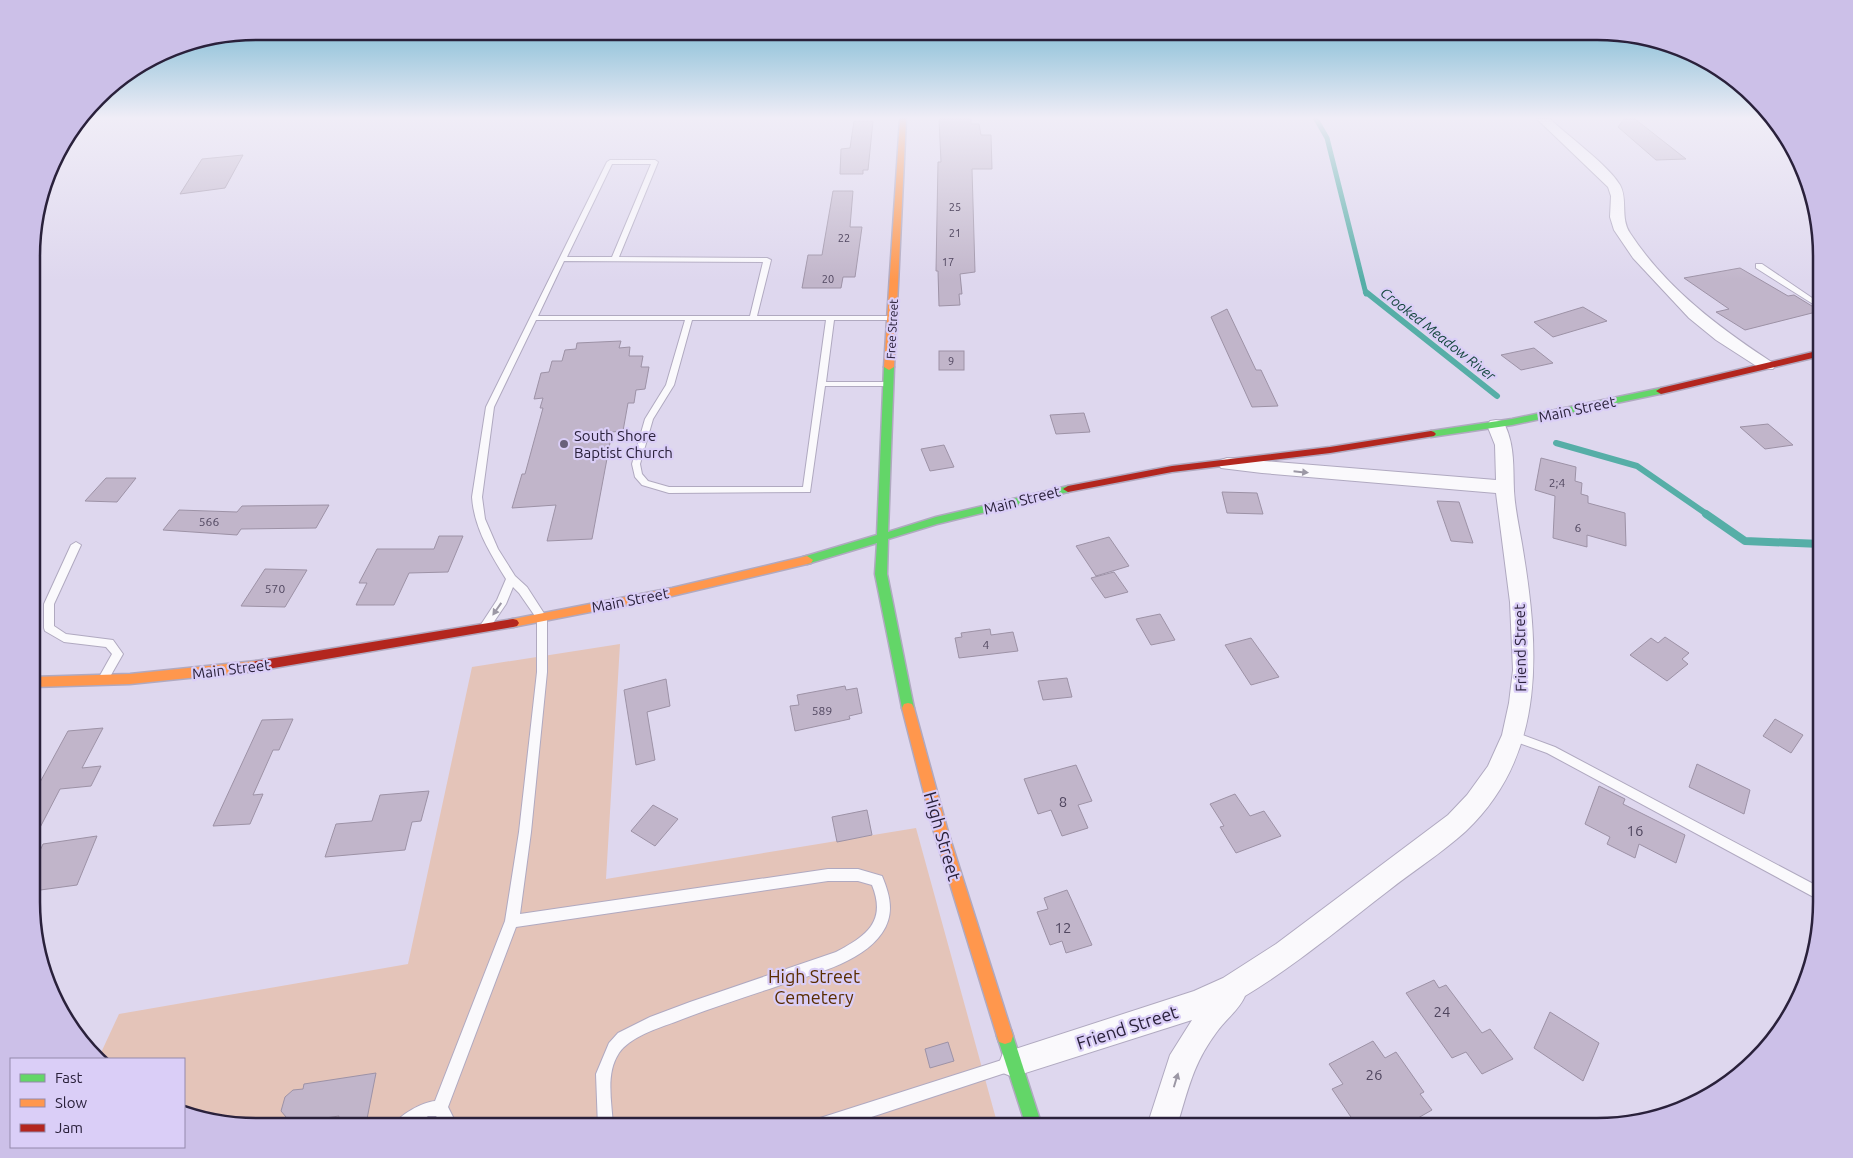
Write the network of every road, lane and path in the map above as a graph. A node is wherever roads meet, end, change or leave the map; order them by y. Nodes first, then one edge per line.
1 (605, 173) edge
2 (650, 173) edge
3 (900, 173) edge
4 (1600, 173) edge
5 (562, 259) junction
6 (615, 259) junction
7 (1759, 266) dead end
8 (1813, 302) edge
9 (533, 318) junction
10 (689, 318) junction
11 (753, 318) junction
12 (830, 318) junction
13 (892, 318) junction
14 (1813, 355) edge
15 (1766, 366) junction
16 (822, 384) junction
17 (889, 384) junction
18 (1496, 425) junction
19 (1330, 450) junction
20 (1218, 463) junction
21 (1365, 476) junction
22 (1504, 487) junction
23 (882, 538) junction
24 (76, 545) dead end
25 (511, 579) junction
26 (542, 618) junction
27 (482, 629) junction
28 (102, 680) junction
29 (40, 682) edge
30 (1512, 736) junction
31 (1813, 891) edge
32 (512, 921) junction
33 (1238, 985) junction
34 (1013, 1063) junction
35 (440, 1108) junction
36 (413, 1118) edge
37 (446, 1118) edge
38 (605, 1118) edge
39 (842, 1118) edge
40 (1031, 1118) edge
41 (1164, 1118) edge

1 - 5 lane
2 - 6 lane
3 - 13 main road, Free Street
4 - 15 street
5 - 6 lane
5 - 9 lane
6 - 11 lane
7 - 8 lane
9 - 10 lane
9 - 25 lane
10 - 11 lane
10 - 16 lane
11 - 12 lane
12 - 13 lane
12 - 16 lane
13 - 17 main road, Free Street
14 - 15 main road, Main Street
15 - 18 main road, Main Street
16 - 17 lane
17 - 23 main road, Free Street
18 - 19 main road, Main Street
18 - 22 street, Friend Street
19 - 20 main road, Main Street
19 - 21 street, Main Street
20 -> 21 street, Main Street
20 - 23 main road, Main Street
21 - 22 street, Main Street
22 - 30 street, Friend Street
23 - 26 main road, Main Street
23 - 34 main road, High Street
24 - 28 lane
25 - 26 lane
25 -> 27 lane
26 - 27 main road, Main Street
26 - 32 lane
27 - 28 main road, Main Street
28 - 29 main road, Main Street
30 - 31 lane
30 - 33 street, Friend Street
32 - 35 lane
32 - 38 lane
33 - 34 street, Friend Street
41 -> 33 street, Friend Street
34 - 39 lane
34 - 40 main road, High Street
35 - 36 lane
35 - 37 lane

